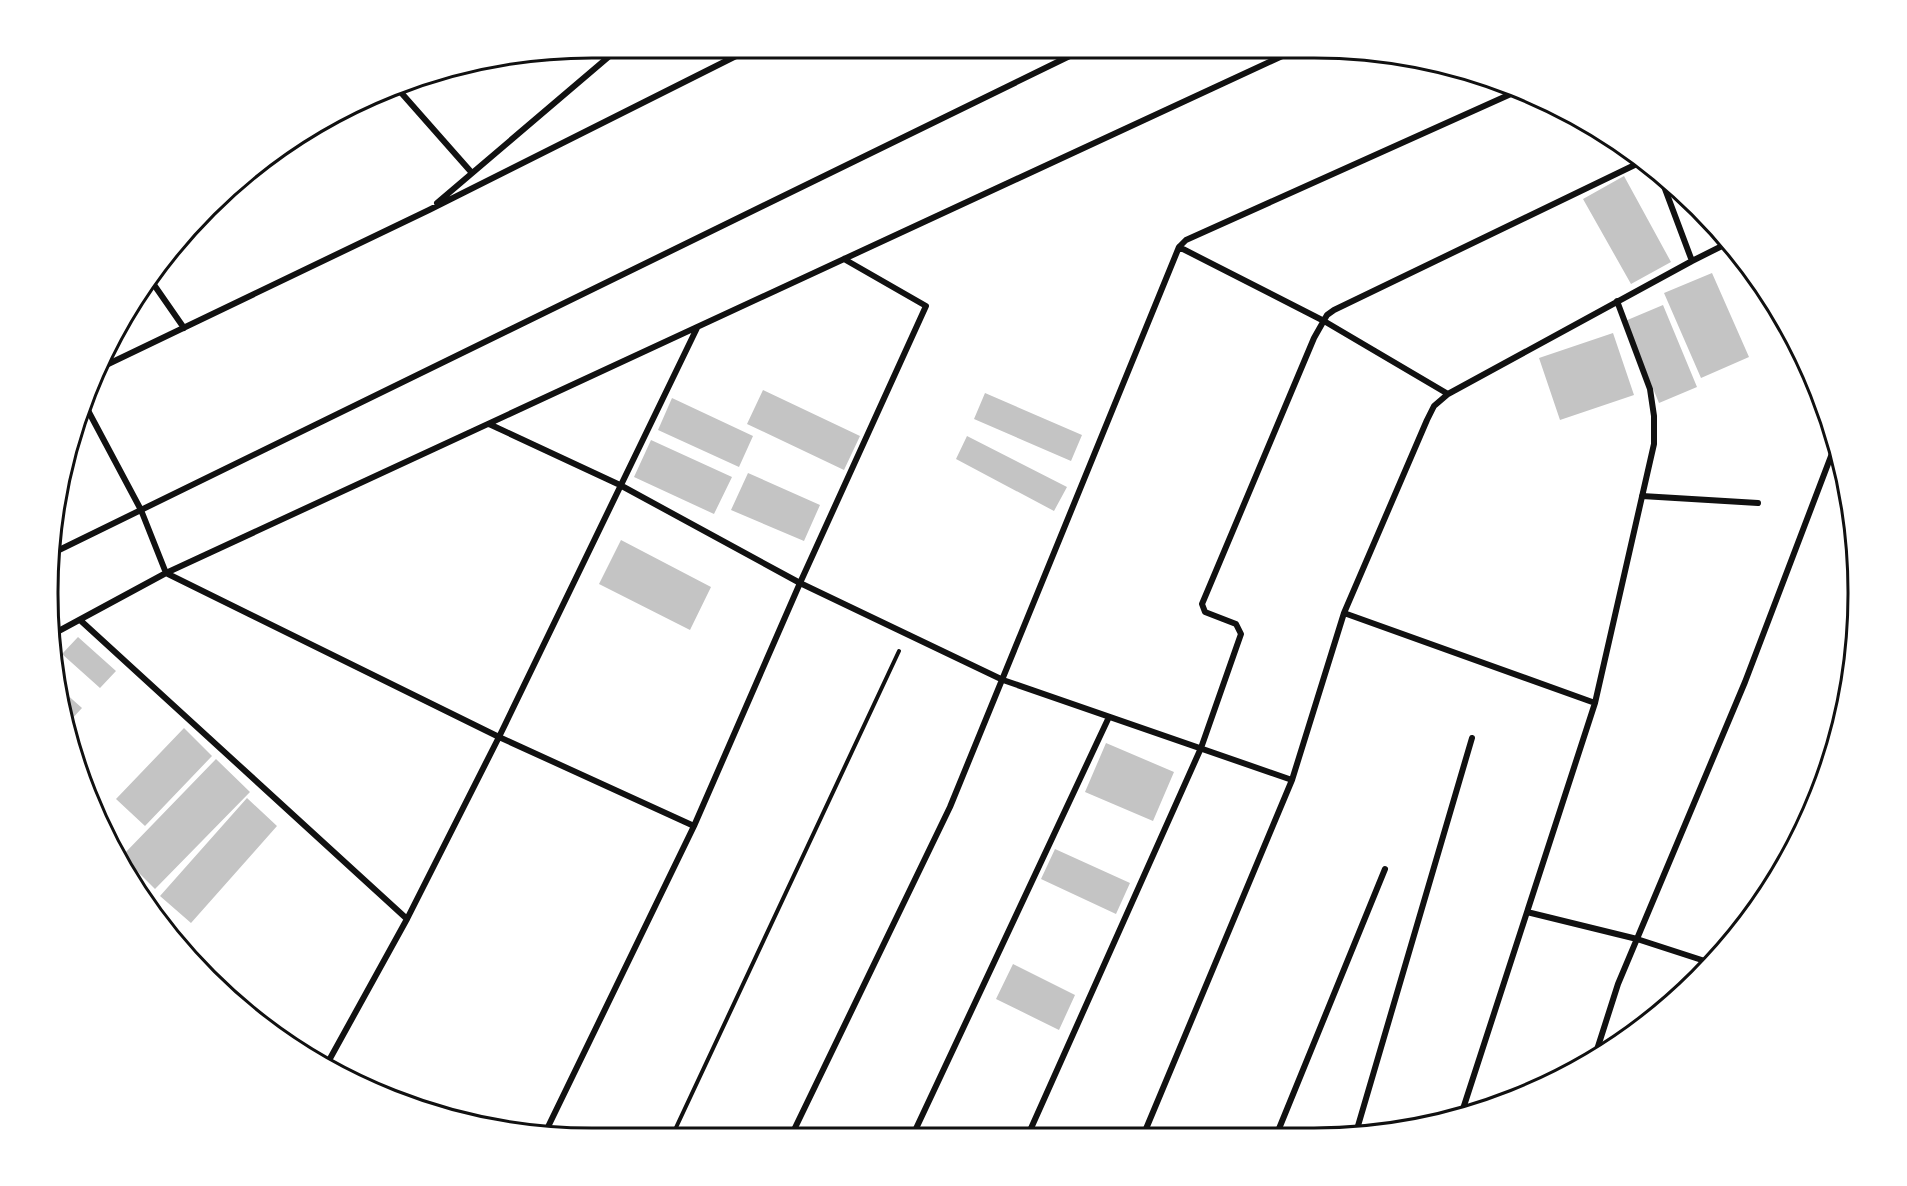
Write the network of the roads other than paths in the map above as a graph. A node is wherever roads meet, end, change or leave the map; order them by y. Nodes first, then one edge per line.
1 (607, 58) edge
2 (732, 58) edge
3 (1066, 58) edge
4 (1278, 58) edge
5 (402, 94) edge
6 (1508, 95) edge
7 (1634, 165) edge
8 (472, 173) junction
9 (1666, 191) edge
10 (429, 210) junction
11 (1179, 247) junction
12 (1721, 247) edge
13 (844, 259) junction
14 (1692, 261) junction
15 (155, 287) edge
16 (1617, 301) junction
17 (1323, 321) junction
18 (184, 328) junction
19 (697, 328) junction
20 (111, 363) edge
21 (1448, 394) junction
22 (90, 414) edge
23 (489, 424) junction
24 (1831, 457) edge
25 (620, 485) junction
26 (1642, 496) junction
27 (1758, 503) dead end
28 (141, 510) junction
29 (61, 549) edge
30 (166, 573) junction
31 (800, 583) junction
32 (1344, 613) junction
33 (80, 620) junction
34 (60, 630) edge
35 (1003, 680) junction
36 (1594, 704) junction
37 (1109, 717) junction
38 (499, 737) junction
39 (1472, 738) dead end
40 (1201, 748) junction
41 (1292, 780) junction
42 (694, 826) junction
43 (1385, 869) dead end
44 (1527, 912) junction
45 (407, 919) junction
46 (1637, 939) junction
47 (1702, 960) edge
48 (1599, 1045) edge
49 (330, 1058) edge
50 (1464, 1105) edge
51 (549, 1125) edge
52 (1358, 1125) edge
53 (795, 1128) edge
54 (916, 1128) edge
55 (1032, 1128) edge
56 (1146, 1128) edge
57 (1280, 1128) edge

1 - 8 street
2 - 10 street
3 - 28 street
4 - 13 street
5 - 8 street
6 - 11 street
7 - 17 street
8 - 10 street
9 - 14 street
10 - 18 street
11 - 17 street
11 - 35 street
12 - 14 street
13 - 19 street
13 - 31 street
14 - 16 street
15 - 18 street
16 - 21 street
16 - 26 street
17 - 21 street
17 - 40 street
18 - 20 street
19 - 23 street
19 - 25 street
21 - 32 street
22 - 28 street
23 - 25 street
23 - 30 street
24 - 46 street
25 - 31 street
25 - 38 street
26 - 27 street
26 - 36 street
28 - 29 street
28 - 30 street
30 - 33 street
30 - 38 street
31 - 35 street
31 - 42 street
32 - 36 street
32 - 41 street
33 - 34 street
33 - 45 street
35 - 37 street
35 - 53 street
36 - 44 street
37 - 40 street
37 - 54 street
38 - 42 street
38 - 45 street
39 - 52 street
40 - 41 street
40 - 55 street
41 - 56 street
42 - 51 street
43 - 57 street
44 - 46 street
44 - 50 street
45 - 49 street
46 - 47 street
46 - 48 street

